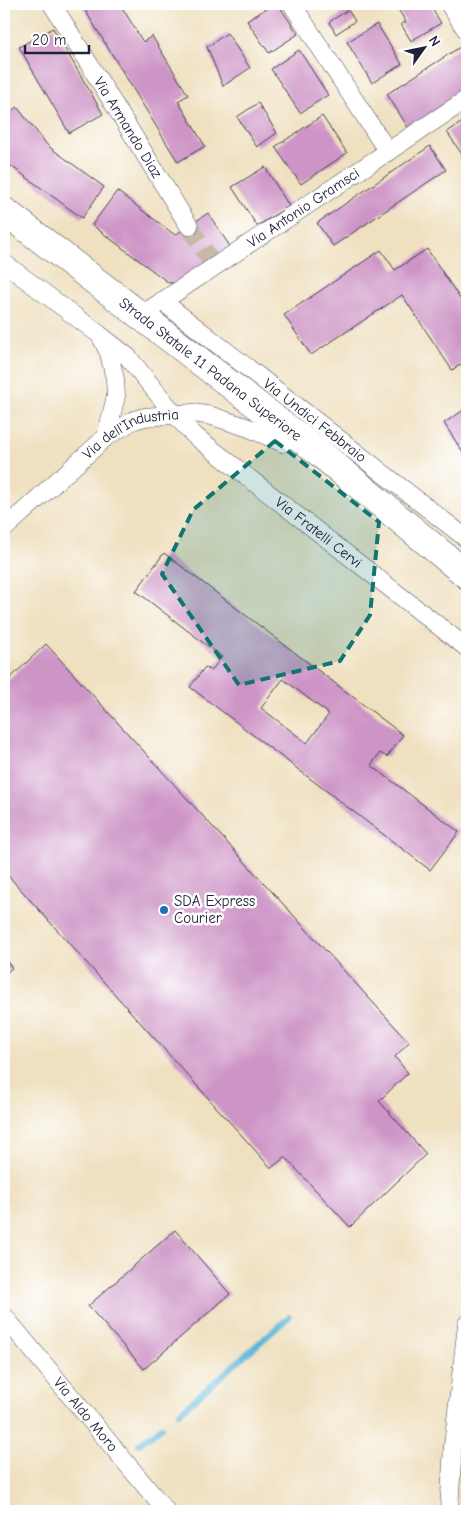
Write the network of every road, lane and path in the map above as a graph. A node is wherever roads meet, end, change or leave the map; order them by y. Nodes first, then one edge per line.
1 (52, 4) edge
2 (292, 4) edge
3 (449, 4) edge
4 (467, 31) edge
5 (467, 99) edge
6 (388, 152) junction
7 (4, 211) edge
8 (189, 226) tunnel mouth
9 (4, 230) edge
10 (4, 262) edge
11 (151, 308) junction
12 (100, 335) junction
13 (174, 414) junction
14 (106, 437) junction
15 (283, 443) junction
16 (4, 529) edge
17 (414, 531) junction
18 (467, 540) edge
19 (467, 575) edge
20 (467, 648) edge
21 (4, 1316) edge
22 (467, 1324) edge
23 (463, 1419) edge
24 (166, 1511) edge
25 (449, 1511) edge

1 - 8 street, Via Armando Diaz
2 - 6 street
3 - 4 street
5 - 6 street, Via Antonio Gramsci
6 - 11 street, Via Antonio Gramsci
7 - 11 main road, Strada Statale 11 Padana Superiore
9 - 15 main road, Strada Statale 11 Padana Superiore
10 - 12 street, Via Fratelli Cervi
11 - 17 main road, Strada Statale 11 Padana Superiore
11 - 18 street, Via Undici Febbraio
12 - 13 street, Via Fratelli Cervi
12 - 14 street
13 - 14 street, Via dell'Industria
13 - 15 street, Via dell'Industria
13 - 20 street, Via Fratelli Cervi
14 - 16 street, Via dell'Industria
15 - 17 main road, Strada Statale 11 Padana Superiore
17 - 19 main road, Strada Statale 11 Padana Superiore
21 - 24 street, Via Aldo Moro
22 - 23 street
23 - 25 street

